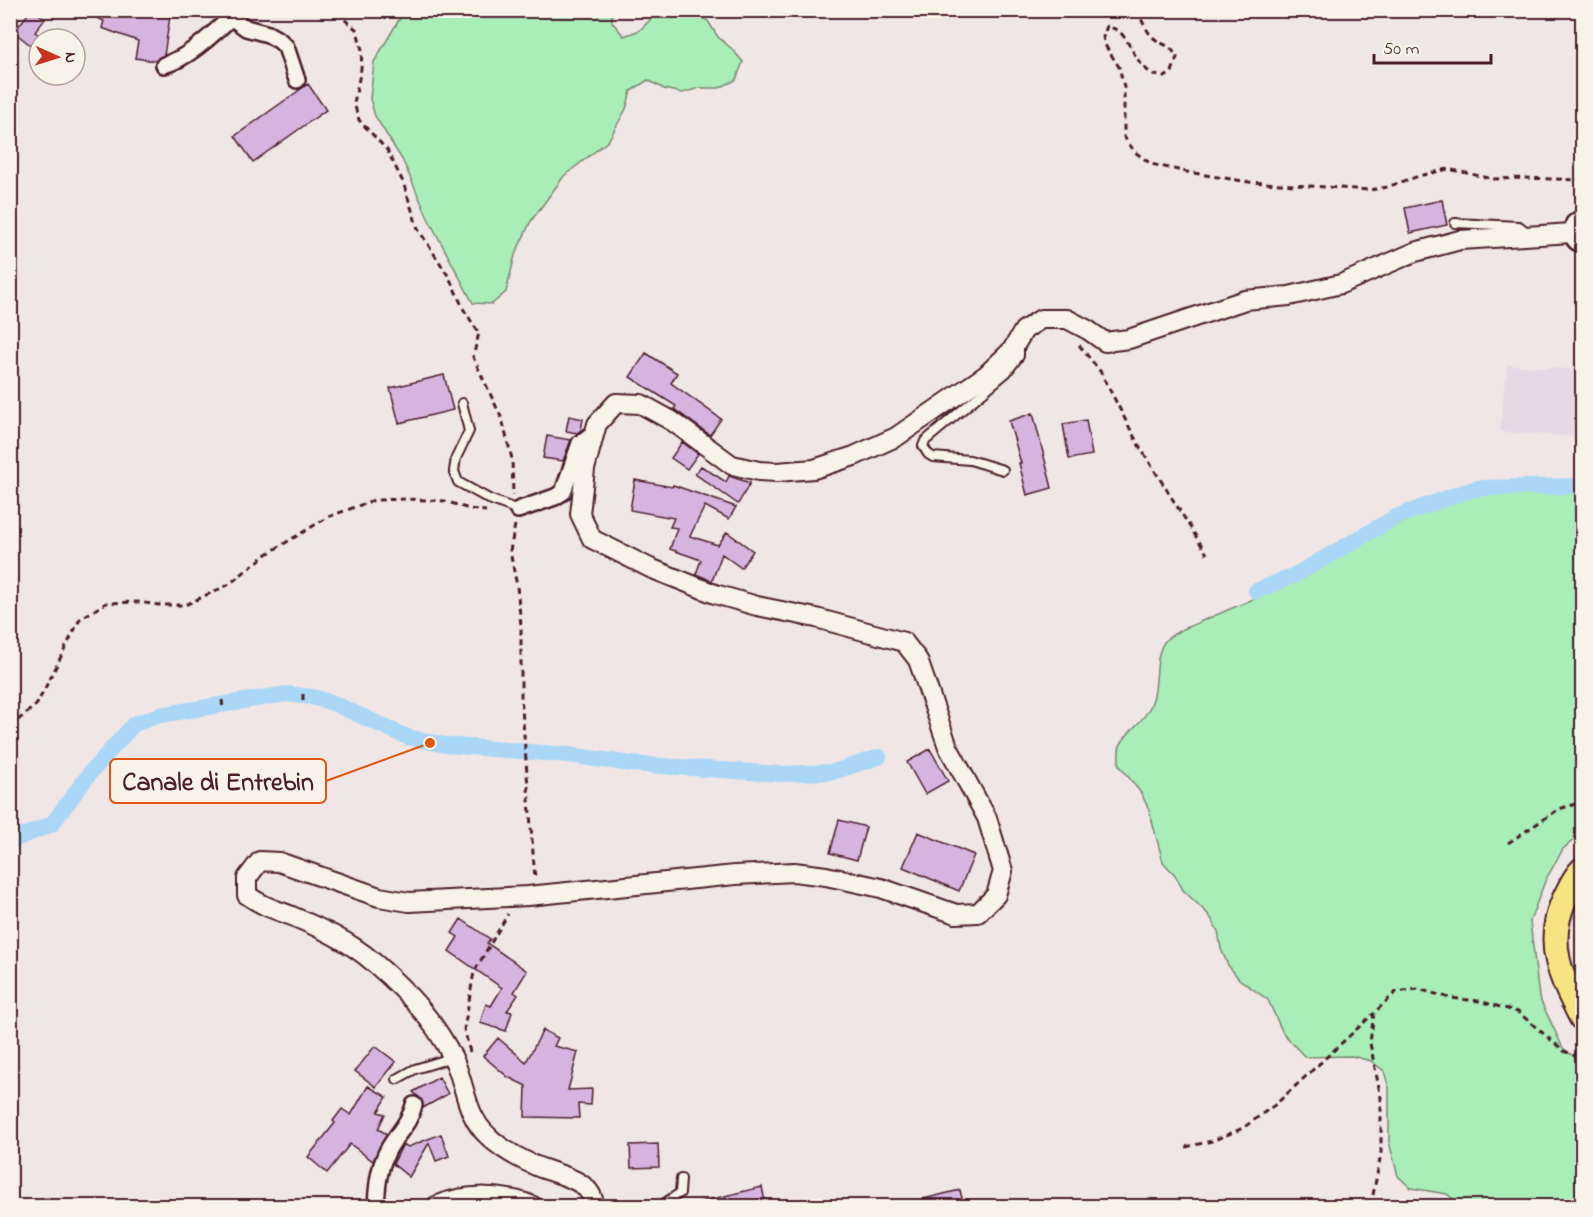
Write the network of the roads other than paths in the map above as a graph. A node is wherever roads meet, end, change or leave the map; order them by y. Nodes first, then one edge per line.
1 (235, 14) edge
2 (164, 65) dead end
3 (297, 80) dead end
4 (1582, 217) edge
5 (1455, 224) dead end
6 (1532, 236) junction
7 (1577, 239) edge
8 (1018, 340) junction
9 (462, 403) dead end
10 (595, 432) junction
11 (1003, 470) dead end
12 (518, 510) joint
13 (1582, 870) edge
14 (1579, 1011) edge
15 (459, 1056) junction
16 (397, 1079) dead end
17 (414, 1104) dead end
18 (681, 1179) dead end
19 (445, 1205) edge
20 (376, 1206) edge
21 (533, 1206) edge
22 (594, 1206) edge
23 (660, 1206) edge

1 - 2 street
1 - 3 street
4 - 7 street
5 - 6 lane
6 - 7 street
6 - 8 street
8 - 10 street
8 - 11 lane
9 - 12 lane
10 - 12 street
10 - 15 street
13 - 14 main road
15 - 16 lane
15 - 22 street
17 - 20 street
18 - 23 lane
19 - 21 street

